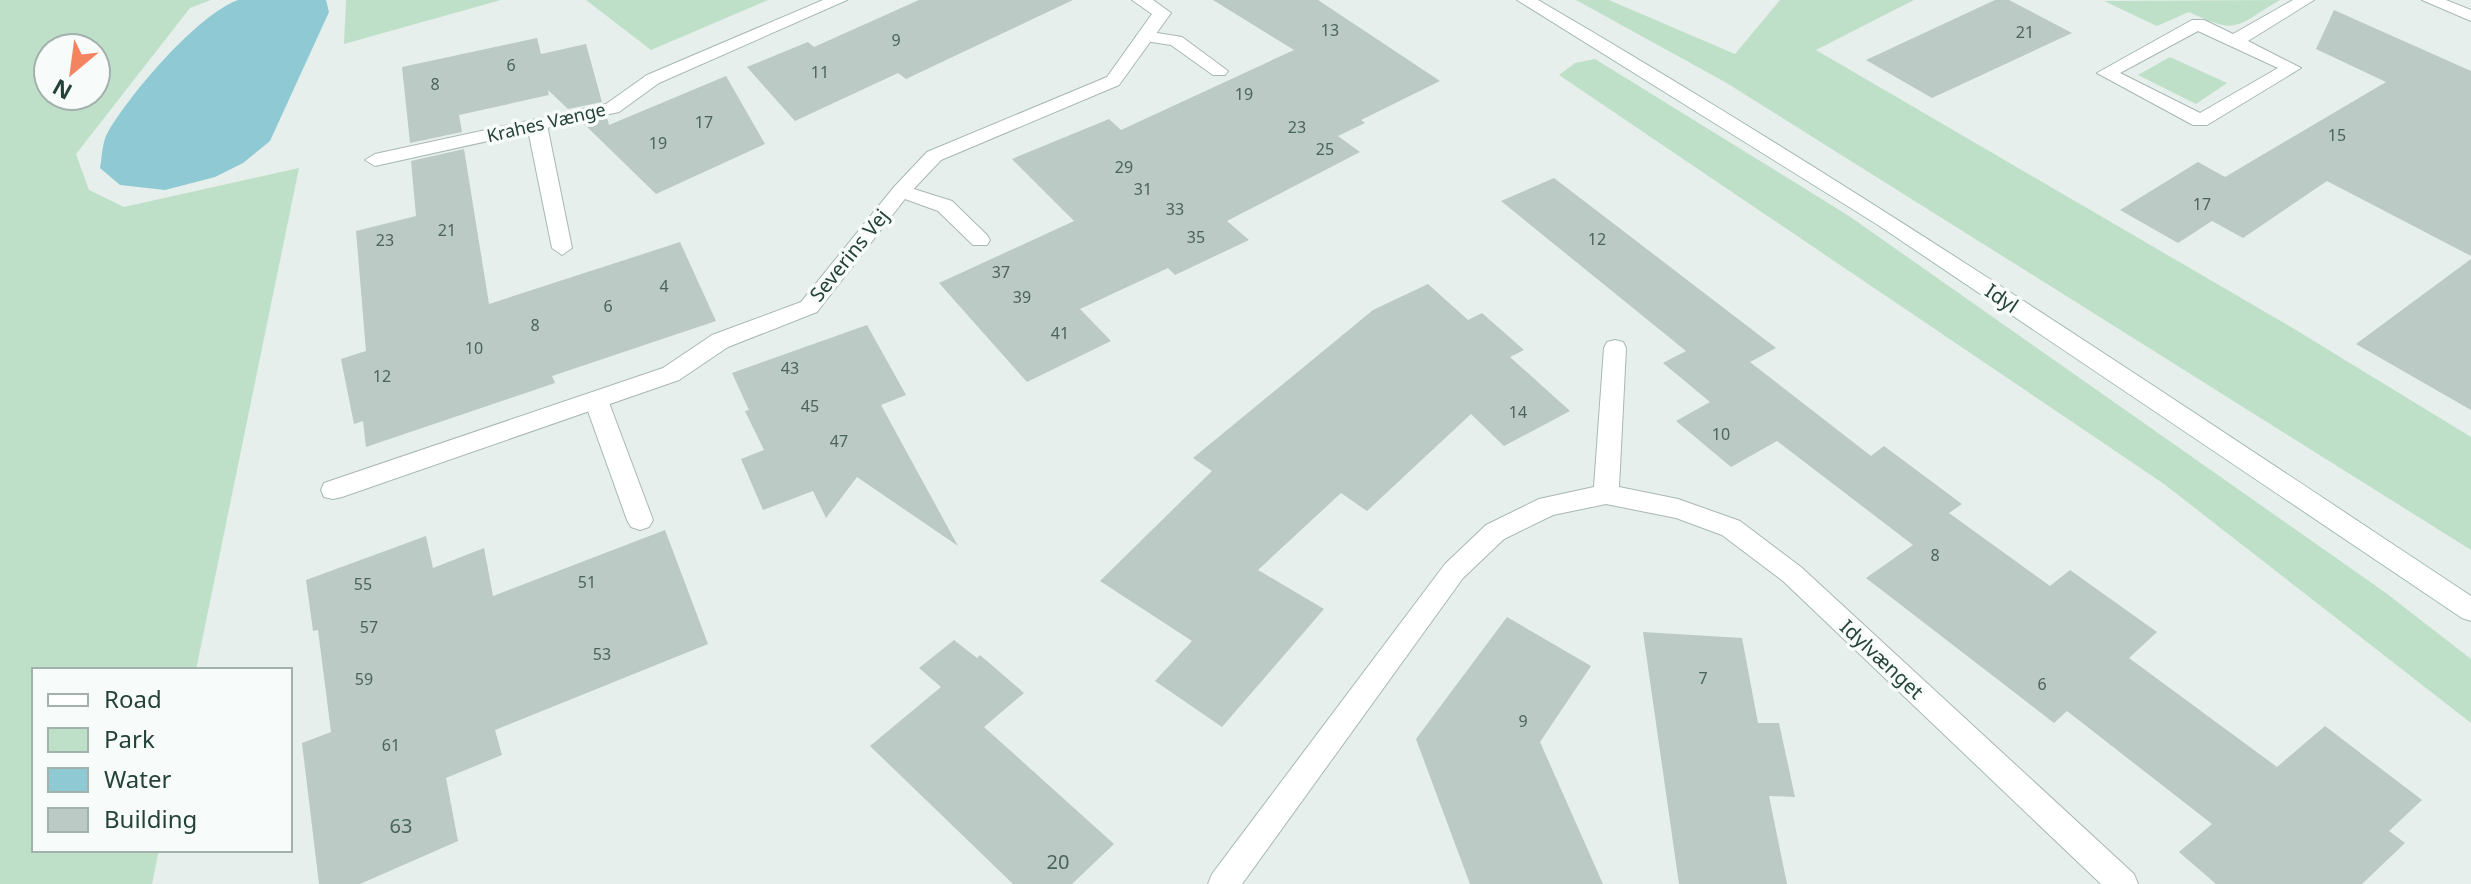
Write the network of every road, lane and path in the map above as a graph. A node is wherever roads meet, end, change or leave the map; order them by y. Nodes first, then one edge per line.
1 (838, 0) edge
2 (1141, 0) edge
3 (1526, 0) edge
4 (2305, 0) edge
5 (2431, 0) edge
6 (2471, 16) edge
7 (1145, 36) junction
8 (2234, 41) junction
9 (1219, 71) dead end
10 (537, 125) junction
11 (375, 160) dead end
12 (901, 191) junction
13 (980, 240) dead end
14 (562, 248) dead end
15 (1615, 348) dead end
16 (596, 400) junction
17 (333, 490) dead end
18 (1606, 494) junction
19 (640, 520) dead end
20 (2471, 610) edge
21 (1223, 884) edge
22 (2123, 884) edge

1 - 10 street, Krahes Vænge
2 - 7 street, Severins Vej
3 - 20 street, Idyl
4 - 8 street
5 - 6 street
7 - 9 street
7 - 12 street, Severins Vej
8 - 8 street
10 - 11 street, Krahes Vænge
10 - 14 street
12 - 13 street
12 - 16 street, Severins Vej
15 - 18 street
16 - 17 street, Severins Vej
16 - 19 street
18 - 21 street, Idylvænget
18 - 22 street, Idylvænget

